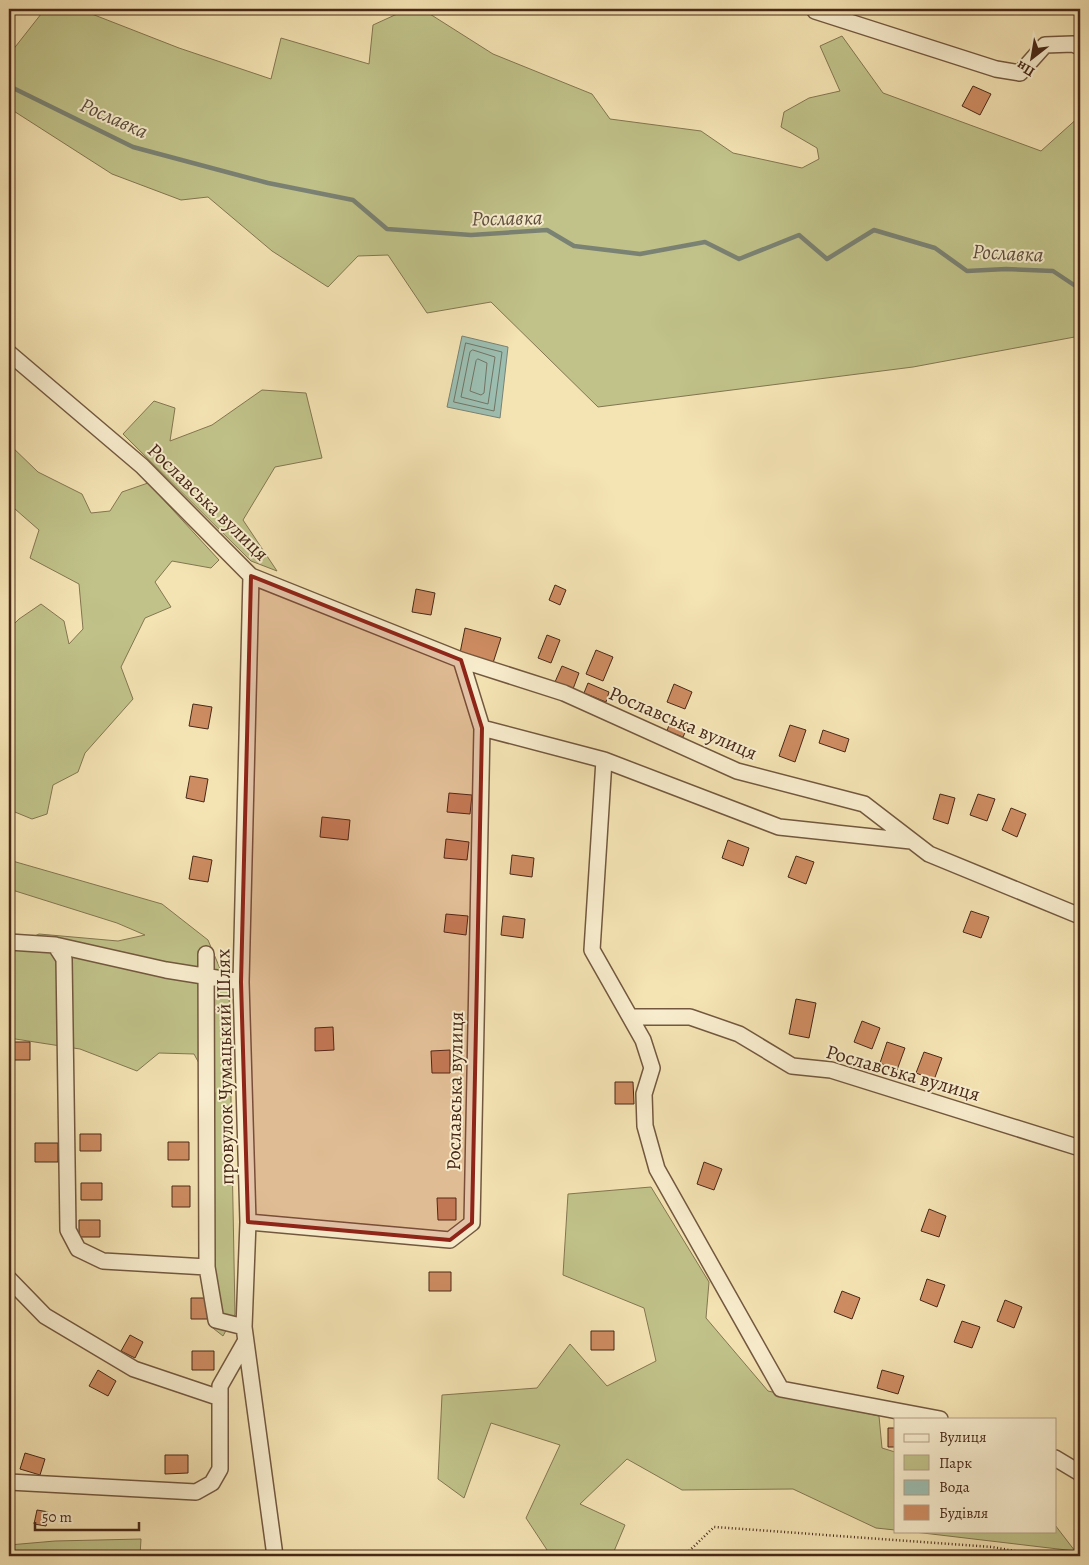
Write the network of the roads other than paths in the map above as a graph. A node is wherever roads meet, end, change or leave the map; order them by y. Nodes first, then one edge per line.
1 (815, 11) dead end
2 (1080, 47) edge
3 (9, 353) edge
4 (251, 576) junction
5 (461, 660) junction
6 (482, 728) junction
7 (604, 760) junction
8 (912, 842) junction
9 (1080, 916) edge
10 (9, 942) edge
11 (55, 945) junction
12 (206, 954) dead end
13 (206, 978) junction
14 (241, 982) junction
15 (631, 1017) junction
16 (1080, 1148) edge
17 (248, 1222) junction
18 (207, 1267) junction
19 (9, 1279) edge
20 (244, 1335) junction
21 (220, 1398) junction
22 (935, 1418) edge
23 (1056, 1459) edge
24 (1080, 1473) edge
25 (9, 1482) edge
26 (276, 1556) edge

1 - 2 street
3 - 4 street, Рославська вулиця
4 - 5 street, Рославська вулиця
4 - 14 street, провулок Чумацький Шлях
5 - 6 street, Рославська вулиця
5 - 8 street, Рославська вулиця
6 - 7 street, Рославська вулиця
6 - 17 street, Рославська вулиця
7 - 8 street, Рославська вулиця
7 - 15 street
8 - 9 street, Рославська вулиця
10 - 11 street
11 - 13 street
11 - 18 street
12 - 13 street
13 - 14 street
13 - 18 street
14 - 17 street, провулок Чумацький Шлях
15 - 16 street, Рославська вулиця
15 - 22 street
17 - 20 street, провулок Чумацький Шлях
18 - 20 street
19 - 21 street
20 - 21 street
20 - 26 street, провулок Чумацький Шлях
21 - 25 street
23 - 24 street

